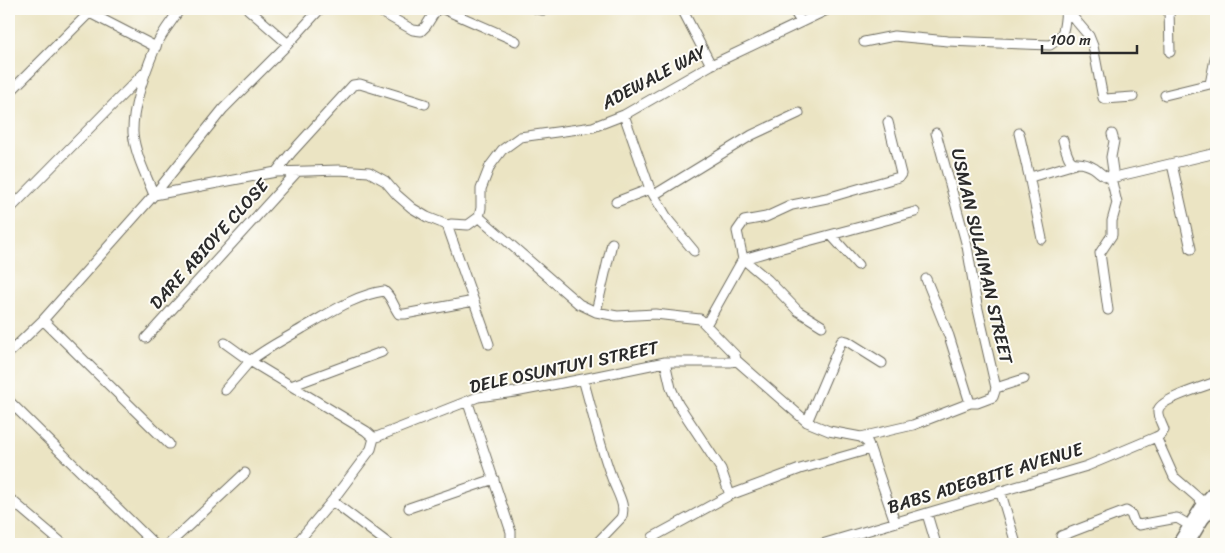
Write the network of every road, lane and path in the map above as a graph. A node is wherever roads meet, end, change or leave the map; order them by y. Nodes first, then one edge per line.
1 (180, 9) edge
2 (248, 9) edge
3 (320, 9) edge
4 (376, 9) edge
5 (441, 9) edge
6 (537, 9) edge
7 (549, 9) edge
8 (682, 9) edge
9 (794, 9) edge
10 (829, 9) edge
11 (1066, 9) edge
12 (1169, 9) edge
13 (86, 11) edge
14 (801, 22) junction
15 (516, 41) dead end
16 (864, 42) dead end
17 (288, 44) junction
18 (156, 47) junction
19 (1170, 52) dead end
20 (1216, 54) edge
21 (711, 65) junction
22 (148, 69) junction
23 (9, 93) edge
24 (1165, 95) dead end
25 (1133, 97) dead end
26 (425, 104) dead end
27 (799, 113) dead end
28 (624, 115) junction
29 (888, 122) dead end
30 (936, 133) dead end
31 (1019, 133) dead end
32 (1112, 134) dead end
33 (1063, 140) dead end
34 (1216, 154) edge
35 (1075, 164) junction
36 (1172, 164) junction
37 (276, 172) junction
38 (296, 172) junction
39 (1029, 176) junction
40 (1111, 178) junction
41 (652, 192) junction
42 (154, 195) junction
43 (616, 202) dead end
44 (9, 210) edge
45 (915, 212) dead end
46 (479, 218) junction
47 (448, 225) junction
48 (831, 235) junction
49 (1042, 239) dead end
50 (612, 243) dead end
51 (1191, 249) dead end
52 (694, 252) dead end
53 (743, 259) junction
54 (858, 264) dead end
55 (926, 279) dead end
56 (474, 301) junction
57 (1108, 310) dead end
58 (596, 312) junction
59 (43, 320) junction
60 (706, 325) junction
61 (822, 326) dead end
62 (146, 338) dead end
63 (226, 342) dead end
64 (489, 344) dead end
65 (382, 352) dead end
66 (9, 353) edge
67 (736, 360) junction
68 (250, 361) junction
69 (665, 362) junction
70 (882, 363) dead end
71 (583, 379) junction
72 (1024, 379) dead end
73 (1216, 382) edge
74 (291, 386) junction
75 (996, 388) junction
76 (225, 390) dead end
77 (9, 401) edge
78 (468, 403) junction
79 (970, 403) junction
80 (807, 422) junction
81 (862, 437) junction
82 (1156, 437) junction
83 (374, 438) junction
84 (169, 444) dead end
85 (870, 449) junction
86 (245, 473) dead end
87 (494, 479) junction
88 (1000, 490) junction
89 (1216, 490) edge
90 (730, 495) junction
91 (9, 498) edge
92 (332, 501) junction
93 (1216, 502) edge
94 (1204, 503) junction
95 (409, 508) dead end
96 (927, 514) junction
97 (895, 522) junction
98 (1189, 525) junction
99 (1061, 536) dead end
100 (653, 537) dead end
101 (62, 544) edge
102 (154, 544) edge
103 (169, 544) edge
104 (296, 544) edge
105 (389, 544) edge
106 (511, 544) edge
107 (596, 544) edge
108 (822, 544) edge
109 (936, 544) edge
110 (1016, 544) edge
111 (1178, 544) edge
112 (1188, 544) edge

1 - 18 street
2 - 17 street
3 - 17 street
4 - 5 street
5 - 15 street
6 - 7 street
8 - 21 street
9 - 14 street
10 - 14 street, ADEWALE WAY
11 - 16 street
11 - 25 street
12 - 19 street
13 - 18 street
13 - 23 street
14 - 21 street, ADEWALE WAY
17 - 42 street
18 - 22 street
20 - 24 street
21 - 28 street, ADEWALE WAY
22 - 42 street
22 - 44 street
26 - 37 street
27 - 41 street
28 - 41 street
28 - 46 street, ADEWALE WAY
29 - 53 street
30 - 75 street, USMAN SULAIMAN STREET
31 - 39 street
32 - 40 street
33 - 35 street
34 - 36 street
35 - 39 street
35 - 40 street
36 - 40 street
36 - 51 street
37 - 38 street
37 - 42 street
38 - 47 street
38 - 62 street, DARE ABIOYE CLOSE
39 - 49 street
40 - 57 street
41 - 43 street
41 - 52 street
42 - 59 street
45 - 48 street
46 - 47 street
46 - 58 street
47 - 56 street
48 - 53 street
48 - 54 street
50 - 58 street
53 - 60 street
53 - 61 street
55 - 79 street
56 - 64 street
56 - 68 street
58 - 60 street
59 - 66 street
59 - 84 street
60 - 67 street
63 - 68 street
65 - 74 street
67 - 69 street, DELE OSUNTUYI STREET
67 - 80 street
68 - 74 street
68 - 76 street
69 - 71 street, DELE OSUNTUYI STREET
69 - 90 street
70 - 80 street
71 - 78 street, DELE OSUNTUYI STREET
71 - 107 street
72 - 75 street
73 - 82 street
74 - 83 street
75 - 79 street
77 - 102 street
78 - 83 street, DELE OSUNTUYI STREET
78 - 87 street
79 - 81 street
80 - 81 street
81 - 85 street
82 - 88 street, BABS ADEGBITE AVENUE
82 - 94 street
83 - 92 street
85 - 90 street
85 - 97 street
86 - 103 street
87 - 95 street
87 - 106 street
88 - 96 street, BABS ADEGBITE AVENUE
88 - 110 street
89 - 94 main road
90 - 100 street
91 - 101 street
92 - 104 street
92 - 105 street
93 - 112 main road
94 - 98 main road
96 - 97 street, BABS ADEGBITE AVENUE
96 - 109 street
97 - 108 street, BABS ADEGBITE AVENUE
98 - 99 street
98 - 111 main road

